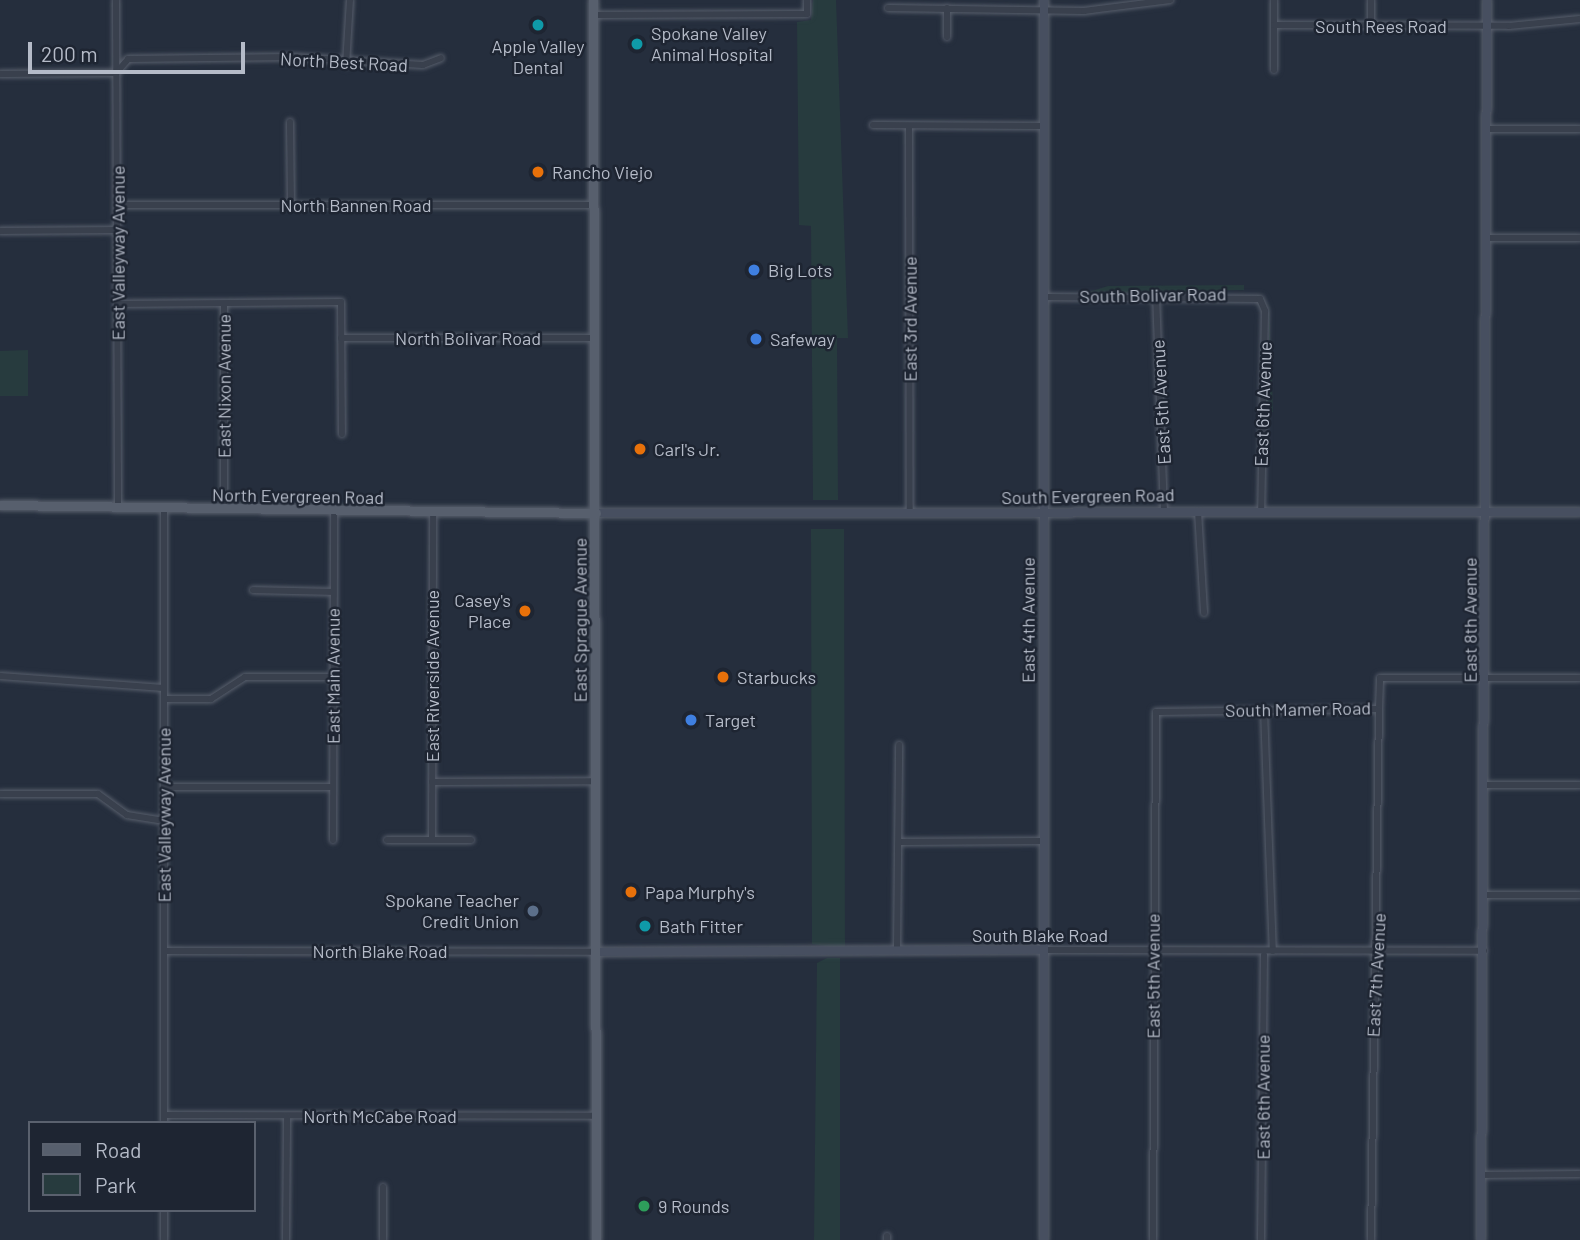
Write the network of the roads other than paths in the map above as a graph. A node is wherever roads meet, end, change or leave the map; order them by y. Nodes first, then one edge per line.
1 (116, 0) edge
2 (350, 0) edge
3 (593, 0) edge
4 (807, 0) edge
5 (1170, 0) edge
6 (1275, 0) edge
7 (1371, 0) edge
8 (1487, 0) edge
9 (1044, 4) edge
10 (1100, 4) edge
11 (888, 8) dead end
12 (947, 8) junction
13 (593, 15) junction
14 (1580, 19) edge
15 (1275, 25) junction
16 (1371, 26) junction
17 (1487, 26) junction
18 (947, 37) dead end
19 (441, 58) dead end
20 (346, 65) junction
21 (1275, 70) dead end
22 (116, 73) junction
23 (0, 74) edge
24 (290, 122) dead end
25 (873, 125) dead end
26 (909, 126) junction
27 (1044, 126) junction
28 (1488, 129) junction
29 (1580, 129) edge
30 (118, 205) junction
31 (291, 205) junction
32 (594, 205) junction
33 (117, 230) junction
34 (0, 231) edge
35 (1488, 238) junction
36 (1580, 238) edge
37 (1156, 294) junction
38 (1045, 297) junction
39 (1260, 299) joint
40 (118, 304) junction
41 (224, 304) junction
42 (341, 338) junction
43 (595, 338) junction
44 (342, 435) dead end
45 (0, 505) edge
46 (118, 505) junction
47 (164, 508) junction
48 (1261, 510) junction
49 (223, 511) junction
50 (1164, 511) junction
51 (1198, 511) junction
52 (1487, 511) junction
53 (334, 512) junction
54 (1044, 512) junction
55 (1580, 512) edge
56 (433, 513) junction
57 (596, 513) junction
58 (910, 513) junction
59 (253, 590) dead end
60 (333, 592) junction
61 (1205, 614) dead end
62 (0, 676) edge
63 (333, 677) junction
64 (1580, 678) edge
65 (1485, 679) junction
66 (164, 688) junction
67 (164, 699) junction
68 (1379, 709) junction
69 (1264, 710) junction
70 (1156, 712) joint
71 (899, 745) dead end
72 (596, 781) junction
73 (432, 782) junction
74 (1485, 785) junction
75 (1580, 785) edge
76 (166, 787) junction
77 (333, 787) junction
78 (0, 793) edge
79 (165, 821) junction
80 (387, 839) dead end
81 (432, 839) junction
82 (333, 840) dead end
83 (471, 840) dead end
84 (1043, 841) junction
85 (899, 842) junction
86 (1484, 895) junction
87 (1580, 895) edge
88 (897, 950) junction
89 (1044, 950) junction
90 (164, 951) junction
91 (1273, 951) junction
92 (1377, 951) junction
93 (1484, 951) junction
94 (596, 952) junction
95 (1152, 952) junction
96 (1264, 955) junction
97 (287, 1116) junction
98 (596, 1116) junction
99 (164, 1119) edge
100 (1580, 1174) edge
101 (1482, 1175) junction
102 (383, 1187) dead end
103 (164, 1212) edge
104 (164, 1240) edge
105 (286, 1240) edge
106 (383, 1240) edge
107 (596, 1240) edge
108 (1044, 1240) edge
109 (1153, 1240) edge
110 (1261, 1240) edge
111 (1371, 1240) edge
112 (1482, 1240) edge

1 - 22 street, East Valleyway Avenue
2 - 20 street
3 - 13 main road, East Sprague Avenue
4 - 13 street
5 - 10 street
6 - 15 street
7 - 16 street
8 - 17 street, East 8th Avenue
9 - 10 street
9 - 12 street
9 - 27 street, East 4th Avenue
11 - 12 street
12 - 18 street
13 - 32 main road, East Sprague Avenue
14 - 17 street, South Rees Road
15 - 16 street, South Rees Road
15 - 21 street
16 - 17 street, South Rees Road
17 - 28 street, East 8th Avenue
19 - 20 street, North Best Road
20 - 22 street, North Best Road
22 - 23 street, North Best Road
22 - 30 street, East Valleyway Avenue
24 - 31 street
25 - 26 street
26 - 27 street
26 - 58 street, East 3rd Avenue
27 - 38 street, East 4th Avenue
28 - 29 street
28 - 35 street, East 8th Avenue
30 - 31 street, North Bannen Road
30 - 33 street, East Valleyway Avenue
31 - 32 street, North Bannen Road
32 - 43 main road, East Sprague Avenue
33 - 34 street
33 - 40 street, East Valleyway Avenue
35 - 36 street
35 - 52 street, East 8th Avenue
37 - 38 street, South Bolivar Road
37 - 39 street, South Bolivar Road
37 - 50 street, East 5th Avenue
38 - 54 street, East 4th Avenue
39 - 48 street, East 6th Avenue
40 - 41 street
40 - 46 street, East Valleyway Avenue
41 - 42 street
41 - 49 street, East Nixon Avenue
42 - 43 street, North Bolivar Road
42 - 44 street
43 - 57 main road, East Sprague Avenue
45 - 46 main road, North Evergreen Road
46 - 47 main road, North Evergreen Road
47 - 49 main road, North Evergreen Road
47 - 66 street, East Valleyway Avenue
48 - 51 street, South Evergreen Road
48 - 52 street, South Evergreen Road
49 - 53 main road, North Evergreen Road
50 - 51 street, South Evergreen Road
50 - 54 street, South Evergreen Road
51 - 61 street
52 - 55 street, South Evergreen Road
52 - 65 street, East 8th Avenue
53 - 56 main road, North Evergreen Road
53 - 60 street, East Main Avenue
54 - 58 street, South Evergreen Road
54 - 84 street, East 4th Avenue
56 - 57 main road, North Evergreen Road
56 - 73 street, East Riverside Avenue
57 - 58 street, South Evergreen Road
57 - 72 main road, East Sprague Avenue
59 - 60 street
60 - 63 street, East Main Avenue
62 - 66 street
63 - 67 street
63 - 77 street, East Main Avenue
64 - 65 street, South Mamer Road
65 - 68 street, South Mamer Road
65 - 74 street, East 8th Avenue
66 - 67 street, East Valleyway Avenue
67 - 76 street, East Valleyway Avenue
68 - 69 street, South Mamer Road
68 - 92 street, East 7th Avenue
69 - 70 street, South Mamer Road
69 - 91 street
70 - 95 street, East 5th Avenue
71 - 85 street
72 - 73 street
72 - 94 main road, East Sprague Avenue
73 - 81 street, East Riverside Avenue
74 - 75 street
74 - 86 street, East 8th Avenue
76 - 77 street
76 - 79 street, East Valleyway Avenue
77 - 82 street, East Main Avenue
78 - 79 street
79 - 90 street, East Valleyway Avenue
80 - 81 street
81 - 83 street
84 - 85 street
84 - 89 street, East 4th Avenue
85 - 88 street
86 - 87 street
86 - 93 street, East 8th Avenue
88 - 89 street, South Blake Road
88 - 94 street, South Blake Road
89 - 95 street, South Blake Road
89 - 108 street, East 4th Avenue
90 - 94 street, North Blake Road
90 - 99 street, East Valleyway Avenue
91 - 92 street, South Blake Road
91 - 96 street, South Blake Road
92 - 93 street, South Blake Road
92 - 111 street, East 7th Avenue
93 - 101 street, East 8th Avenue
94 - 98 main road, East Sprague Avenue
95 - 96 street, South Blake Road
95 - 109 street, East 5th Avenue
96 - 110 street, East 6th Avenue
97 - 98 street, North McCabe Road
97 - 99 street, North McCabe Road
97 - 105 street
98 - 107 main road, East Sprague Avenue
100 - 101 street
101 - 112 street, East 8th Avenue
102 - 106 street
103 - 104 street

